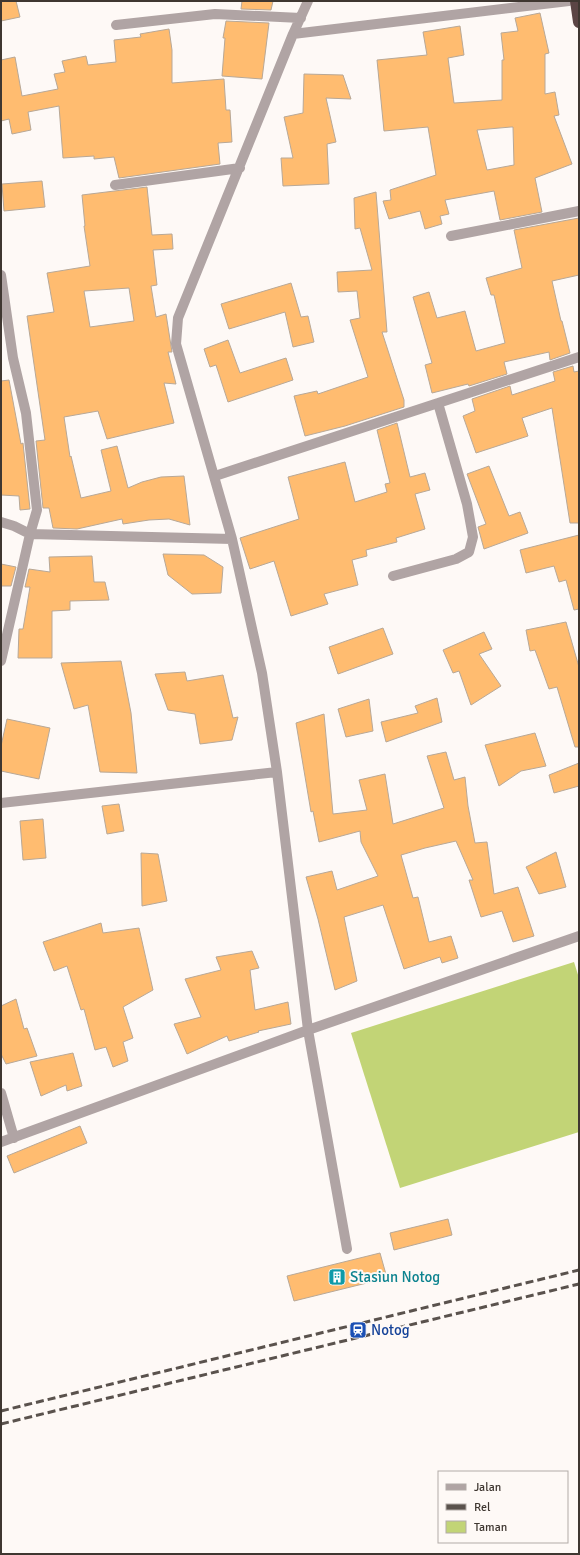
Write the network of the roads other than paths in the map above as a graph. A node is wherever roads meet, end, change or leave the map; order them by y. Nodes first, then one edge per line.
1 (308, 1) edge
2 (575, 4) edge
3 (301, 18) junction
4 (579, 22) edge
5 (116, 25) dead end
6 (293, 34) junction
7 (240, 168) junction
8 (115, 185) dead end
9 (579, 211) edge
10 (451, 236) dead end
11 (1, 275) edge
12 (579, 357) edge
13 (438, 403) junction
14 (215, 476) junction
15 (1, 522) edge
16 (30, 534) junction
17 (232, 539) junction
18 (393, 576) dead end
19 (1, 661) edge
20 (277, 772) junction
21 (1, 803) edge
22 (579, 936) edge
23 (308, 1030) junction
24 (1, 1093) edge
25 (14, 1138) junction
26 (1, 1142) edge
27 (347, 1249) dead end

1 - 3 street
2 - 4 highway
2 - 6 street
3 - 5 street
3 - 6 street
6 - 7 street
7 - 8 street
7 - 14 street
9 - 10 street
11 - 16 street
12 - 13 street
13 - 14 street
13 - 18 street
14 - 17 street
15 - 16 street
16 - 17 street
16 - 19 street
17 - 20 street
20 - 21 street
20 - 23 street
22 - 23 street
23 - 25 street
23 - 27 street
24 - 25 street
25 - 26 street

